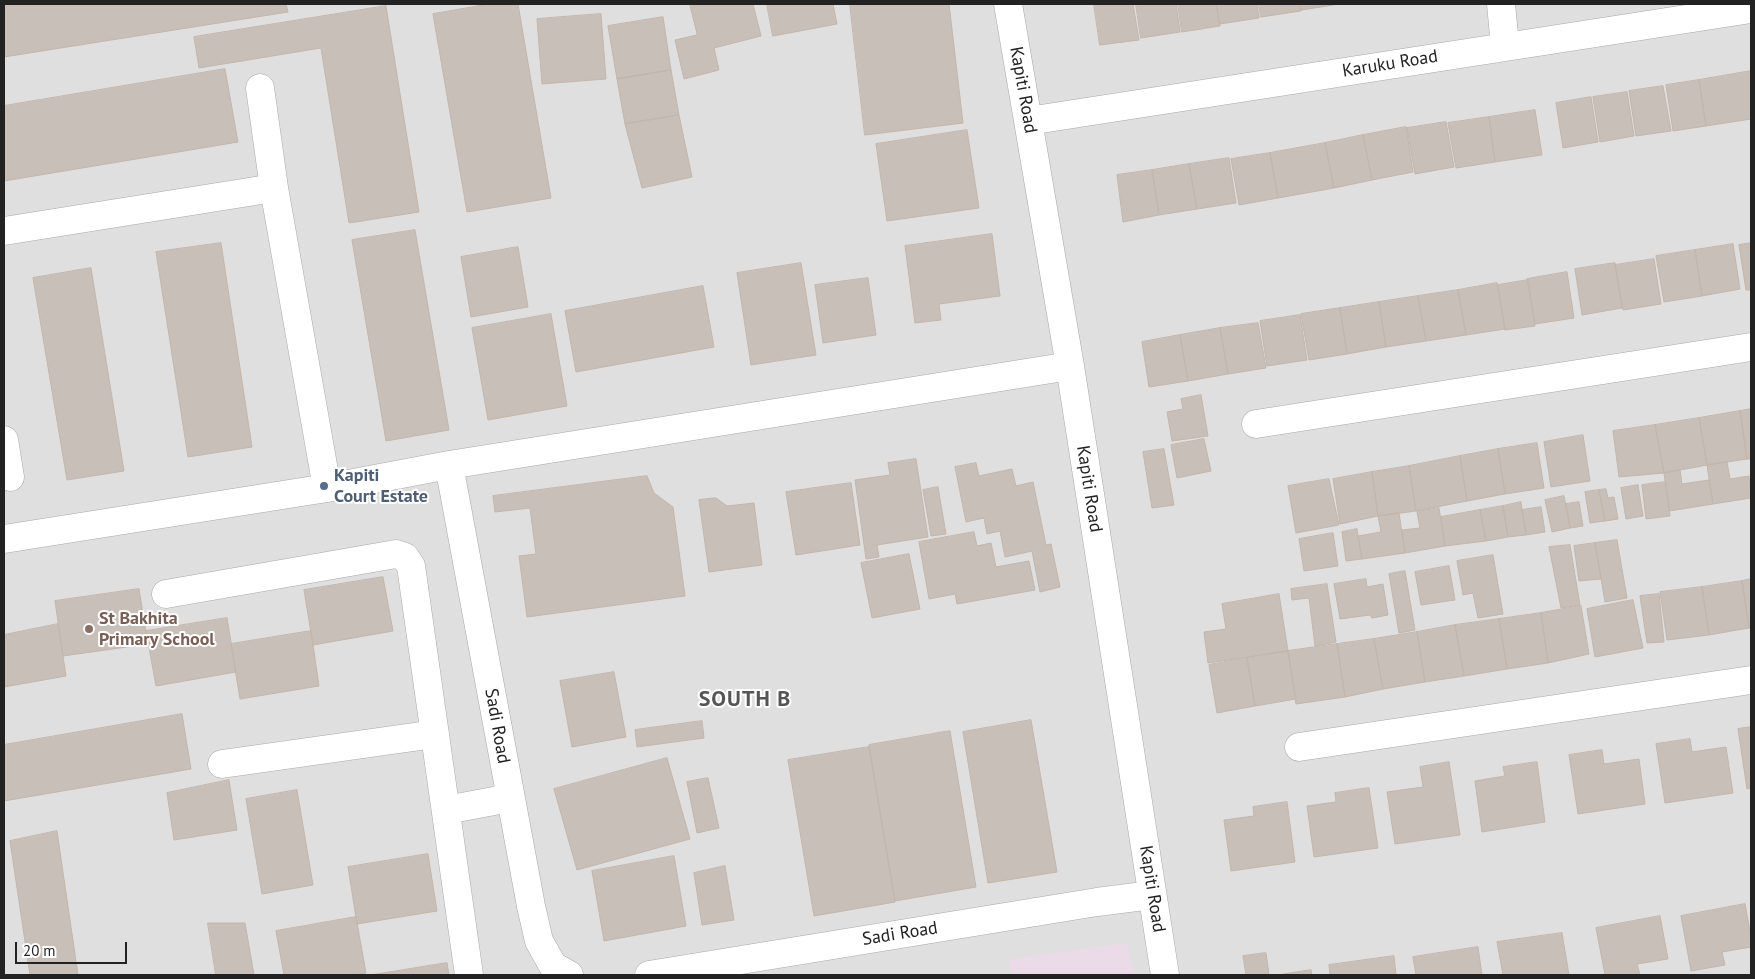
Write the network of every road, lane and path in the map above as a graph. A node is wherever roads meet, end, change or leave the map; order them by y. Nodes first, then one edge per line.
1 (1008, 4) edge
2 (1501, 4) edge
3 (1751, 9) edge
4 (1505, 46) junction
5 (260, 88) dead end
6 (1028, 121) junction
7 (274, 188) junction
8 (4, 231) edge
9 (1751, 347) edge
10 (1070, 366) junction
11 (1256, 424) dead end
12 (4, 440) edge
13 (449, 465) junction
14 (10, 477) dead end
15 (327, 488) junction
16 (4, 539) edge
17 (166, 594) dead end
18 (1751, 680) edge
19 (435, 734) junction
20 (1299, 747) dead end
21 (222, 764) dead end
22 (510, 798) junction
23 (446, 810) junction
24 (1152, 895) junction
25 (469, 975) edge
26 (569, 975) edge
27 (649, 975) edge
28 (1165, 975) edge

1 - 6 street, Kapiti Road
2 - 4 street
3 - 4 street, Karuku Road
4 - 6 street, Karuku Road
5 - 7 street
6 - 10 street, Kapiti Road
7 - 8 street
7 - 15 street
9 - 11 street
10 - 13 street
10 - 24 street, Kapiti Road
12 - 14 street
13 - 15 street
13 - 22 street, Sadi Road
15 - 16 street
17 - 19 street
18 - 20 street
19 - 21 street
19 - 23 street
22 - 23 street
22 - 26 street, Sadi Road
23 - 25 street
24 - 27 street, Sadi Road
24 - 28 street, Kapiti Road

